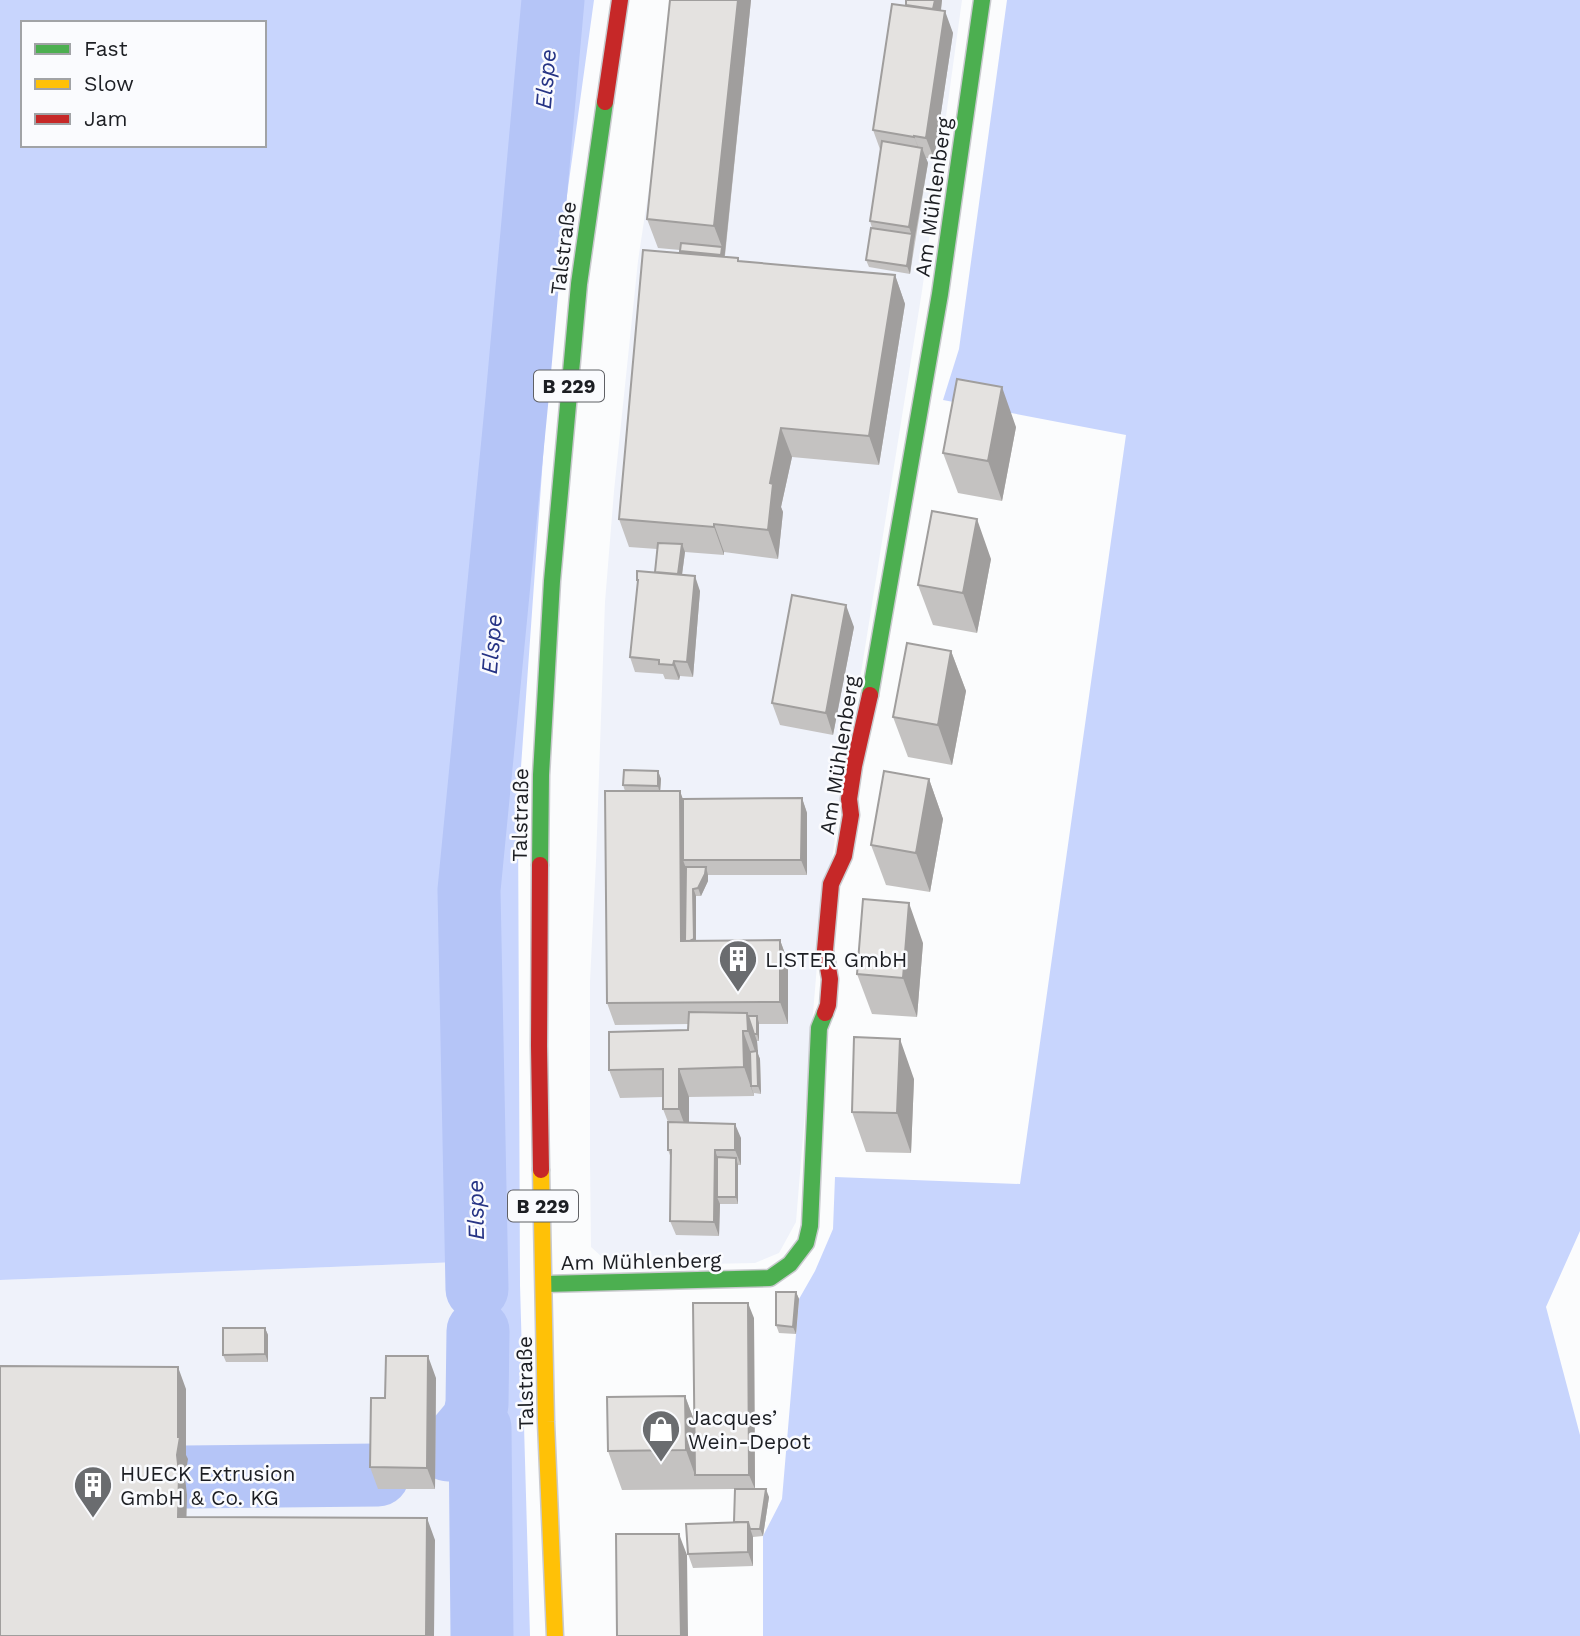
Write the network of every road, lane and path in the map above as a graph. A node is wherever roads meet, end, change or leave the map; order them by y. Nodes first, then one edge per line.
1 (620, 0) edge
2 (982, 0) edge
3 (545, 1284) junction
4 (555, 1636) edge

1 - 3 main road, Talstraße / B 229
2 - 3 main road, Am Mühlenberg
3 - 4 main road, Talstraße / B 229

